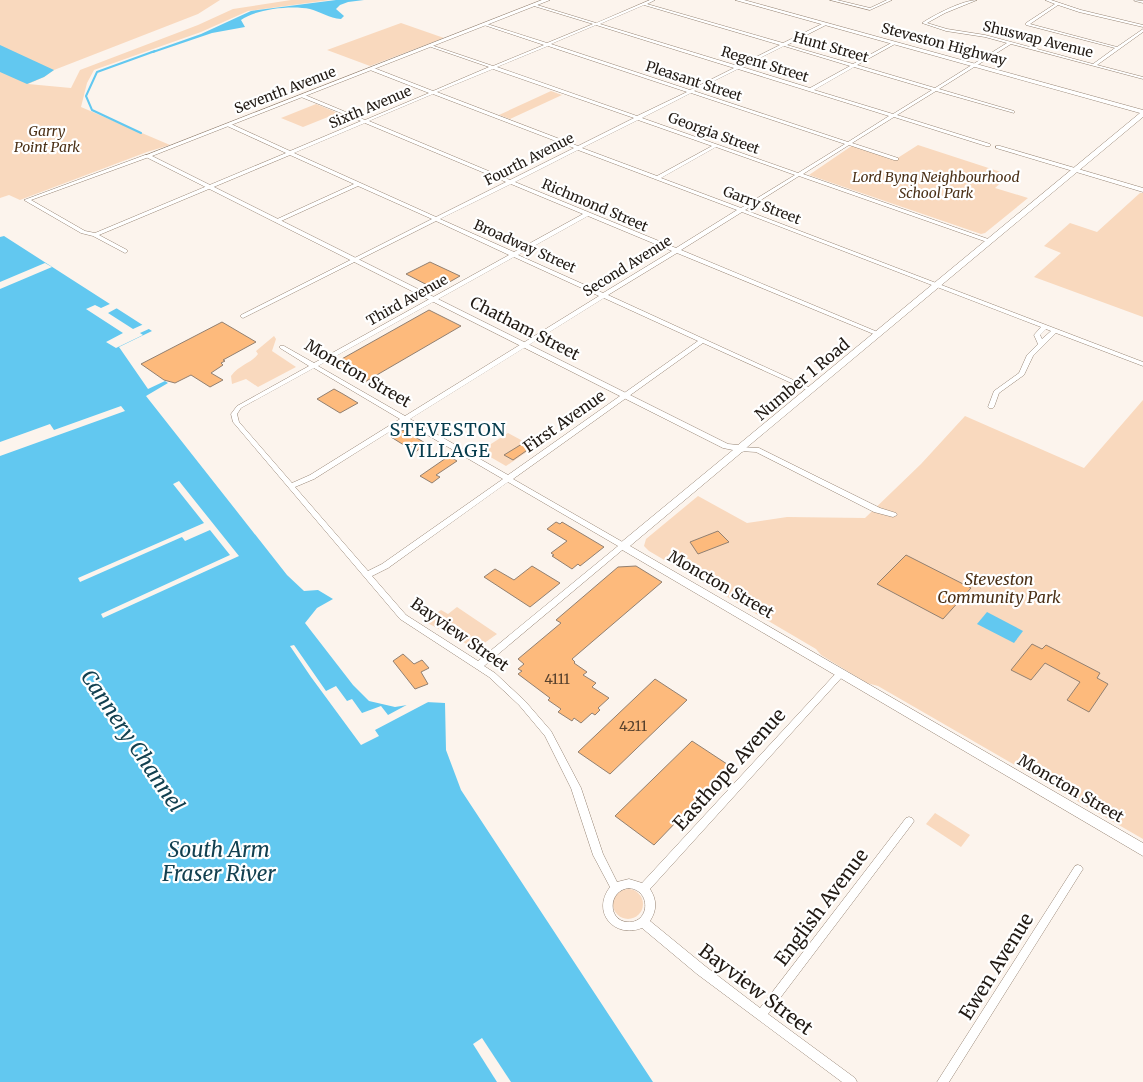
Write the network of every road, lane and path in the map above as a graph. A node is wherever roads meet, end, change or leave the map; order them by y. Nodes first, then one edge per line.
1 (547, 0) edge
2 (654, 0) edge
3 (738, 0) edge
4 (832, 0) edge
5 (890, 0) edge
6 (974, 0) edge
7 (1047, 0) edge
8 (1136, 0) edge
9 (1143, 2) edge
10 (644, 4) junction
11 (1057, 4) junction
12 (535, 5) junction
13 (598, 23) junction
14 (485, 24) junction
15 (825, 24) junction
16 (1143, 28) edge
17 (894, 43) junction
18 (1010, 43) junction
19 (783, 44) junction
20 (548, 45) junction
21 (432, 46) junction
22 (1118, 48) junction
23 (854, 65) junction
24 (974, 65) junction
25 (1094, 65) junction
26 (493, 67) junction
27 (738, 67) junction
28 (372, 69) junction
29 (1143, 78) edge
30 (936, 89) junction
31 (810, 90) junction
32 (690, 92) junction
33 (433, 93) junction
34 (303, 96) junction
35 (1012, 112) dead end
36 (1143, 113) edge
37 (894, 115) junction
38 (638, 118) junction
39 (365, 122) junction
40 (229, 125) junction
41 (849, 144) junction
42 (988, 144) dead end
43 (715, 146) junction
44 (998, 147) dead end
45 (579, 148) junction
46 (290, 153) junction
47 (147, 156) junction
48 (896, 158) dead end
49 (1074, 170) junction
50 (798, 175) junction
51 (657, 178) junction
52 (511, 182) junction
53 (358, 184) junction
54 (209, 187) junction
55 (1143, 190) edge
56 (742, 210) junction
57 (587, 214) junction
58 (437, 220) junction
59 (277, 221) junction
60 (96, 235) junction
61 (989, 241) junction
62 (676, 250) junction
63 (125, 251) dead end
64 (514, 254) junction
65 (354, 260) junction
66 (936, 286) junction
67 (604, 295) junction
68 (434, 299) junction
69 (243, 316) dead end
70 (1044, 327) junction
71 (1054, 331) junction
72 (878, 334) junction
73 (703, 340) junction
74 (1041, 344) junction
75 (524, 345) junction
76 (282, 348) dead end
77 (1143, 364) edge
78 (313, 366) junction
79 (811, 390) junction
80 (625, 395) junction
81 (239, 407) joint
82 (990, 407) dead end
83 (404, 419) junction
84 (742, 449) junction
85 (508, 479) junction
86 (291, 486) junction
87 (893, 515) dead end
88 (623, 546) junction
89 (367, 575) junction
90 (479, 665) junction
91 (841, 673) junction
92 (909, 821) dead end
93 (1143, 850) edge
94 (1078, 869) dead end
95 (615, 888) junction
96 (643, 889) junction
97 (643, 922) junction
98 (761, 1015) junction
99 (851, 1082) edge
100 (944, 1082) edge

1 - 12 street, Seventh Avenue
2 - 10 street, Sixth Avenue
3 - 15 street, Steveston Highway
4 - 5 street
6 - 18 street, Shuswap Avenue
7 - 11 street
8 - 9 street
10 - 13 street, Sixth Avenue
10 - 19 street, Hunt Street
11 - 16 street
11 - 22 street
12 - 13 street, Regent Street
12 - 14 street, Seventh Avenue
13 - 20 street, Sixth Avenue
13 - 27 street, Regent Street
14 - 20 street, Pleasant Street
14 - 21 street, Seventh Avenue
15 - 17 street, Steveston Highway
15 - 19 street, Fourth Avenue
16 - 22 street
17 - 23 street
17 - 24 street, Steveston Highway
18 - 24 street, Second Avenue
18 - 25 street, Shuswap Avenue
19 - 23 street, Hunt Street
19 - 27 street, Fourth Avenue
20 - 26 street, Sixth Avenue
20 - 32 street, Pleasant Street
21 - 26 street, Georgia Street
21 - 28 street, Seventh Avenue
22 - 25 street
23 - 30 street, Hunt Street
23 - 31 street
24 - 30 street, Second Avenue
24 - 36 street, Steveston Highway
25 - 29 street, Shuswap Avenue
26 - 33 street, Sixth Avenue
26 - 38 street, Georgia Street
27 - 31 street, Regent Street
27 - 32 street, Fourth Avenue
28 - 33 street, Garry Street
28 - 34 street, Seventh Avenue
30 - 35 street, Hunt Street
30 - 37 street, Second Avenue
31 - 37 street, Regent Street
32 - 38 street, Fourth Avenue
32 - 41 street, Pleasant Street
33 - 39 street, Sixth Avenue
33 - 45 street, Garry Street
34 - 39 street, Richmond Street
34 - 40 street, Seventh Avenue
36 - 49 street, Number 1 Road
37 - 41 street, Second Avenue
37 - 42 street, Regent Street
38 - 43 street, Georgia Street
38 - 45 street, Fourth Avenue
39 - 46 street, Sixth Avenue
39 - 52 street, Richmond Street
40 - 46 street, Broadway Street
40 - 47 street, Seventh Avenue
41 - 48 street, Pleasant Street
41 - 50 street, Second Avenue
43 - 50 street, Georgia Street
43 - 51 street
44 - 49 street
45 - 51 street, Garry Street
45 - 52 street, Fourth Avenue
46 - 53 street, Broadway Street
46 - 54 street, Sixth Avenue
47 - 54 street, Chatham Street
47 - 60 street, Seventh Avenue
49 - 55 street
49 - 61 street, Number 1 Road
50 - 56 street, Second Avenue
50 - 61 street, Georgia Street
51 - 56 street, Garry Street
52 - 57 street, Richmond Street
52 - 58 street, Fourth Avenue
53 - 58 street, Broadway Street
53 - 59 street
54 - 59 street, Chatham Street
54 - 60 street, Sixth Avenue
56 - 62 street, Second Avenue
56 - 66 street, Garry Street
57 - 62 street, Richmond Street
57 - 64 street, Third Avenue
58 - 64 street, Broadway Street
58 - 65 street, Fourth Avenue
59 - 65 street, Chatham Street
60 - 63 street
61 - 66 street, Number 1 Road
62 - 67 street, Second Avenue
62 - 72 street, Richmond Street
64 - 67 street, Broadway Street
64 - 68 street, Third Avenue
65 - 68 street, Chatham Street
65 - 69 street, Fourth Avenue
66 - 70 street, Garry Street
66 - 72 street, Number 1 Road
67 - 73 street, Broadway Street
67 - 75 street, Second Avenue
68 - 75 street, Chatham Street
68 - 78 street, Third Avenue
70 - 71 street, Garry Street
70 - 74 street
71 - 74 street
71 - 77 street, Garry Street
72 - 79 street, Number 1 Road
73 - 79 street, Broadway Street
73 - 80 street, First Avenue
74 - 82 street
75 - 80 street, Chatham Street
75 - 83 street, Second Avenue
76 - 78 street, Moncton Street
78 - 81 street, Third Avenue
78 - 83 street, Moncton Street
79 - 84 street, Number 1 Road
80 - 84 street, Chatham Street
80 - 85 street, First Avenue
81 - 86 street, Bayview Street
83 - 85 street, Moncton Street
83 - 86 street, Second Avenue
84 - 87 street, Chatham Street
84 - 88 street, Number 1 Road
85 - 88 street, Moncton Street
85 - 89 street, First Avenue
86 - 89 street, Bayview Street
88 - 90 street, Number 1 Road
88 - 91 street, Moncton Street
89 - 90 street, Bayview Street
90 - 95 street, Bayview Street
91 - 93 street, Moncton Street
91 - 96 street, Easthope Avenue
92 - 98 street, English Avenue
94 - 100 street, Ewen Avenue
95 - 96 street
95 - 97 street
96 - 97 street
97 - 98 street, Bayview Street
98 - 99 street, Bayview Street

